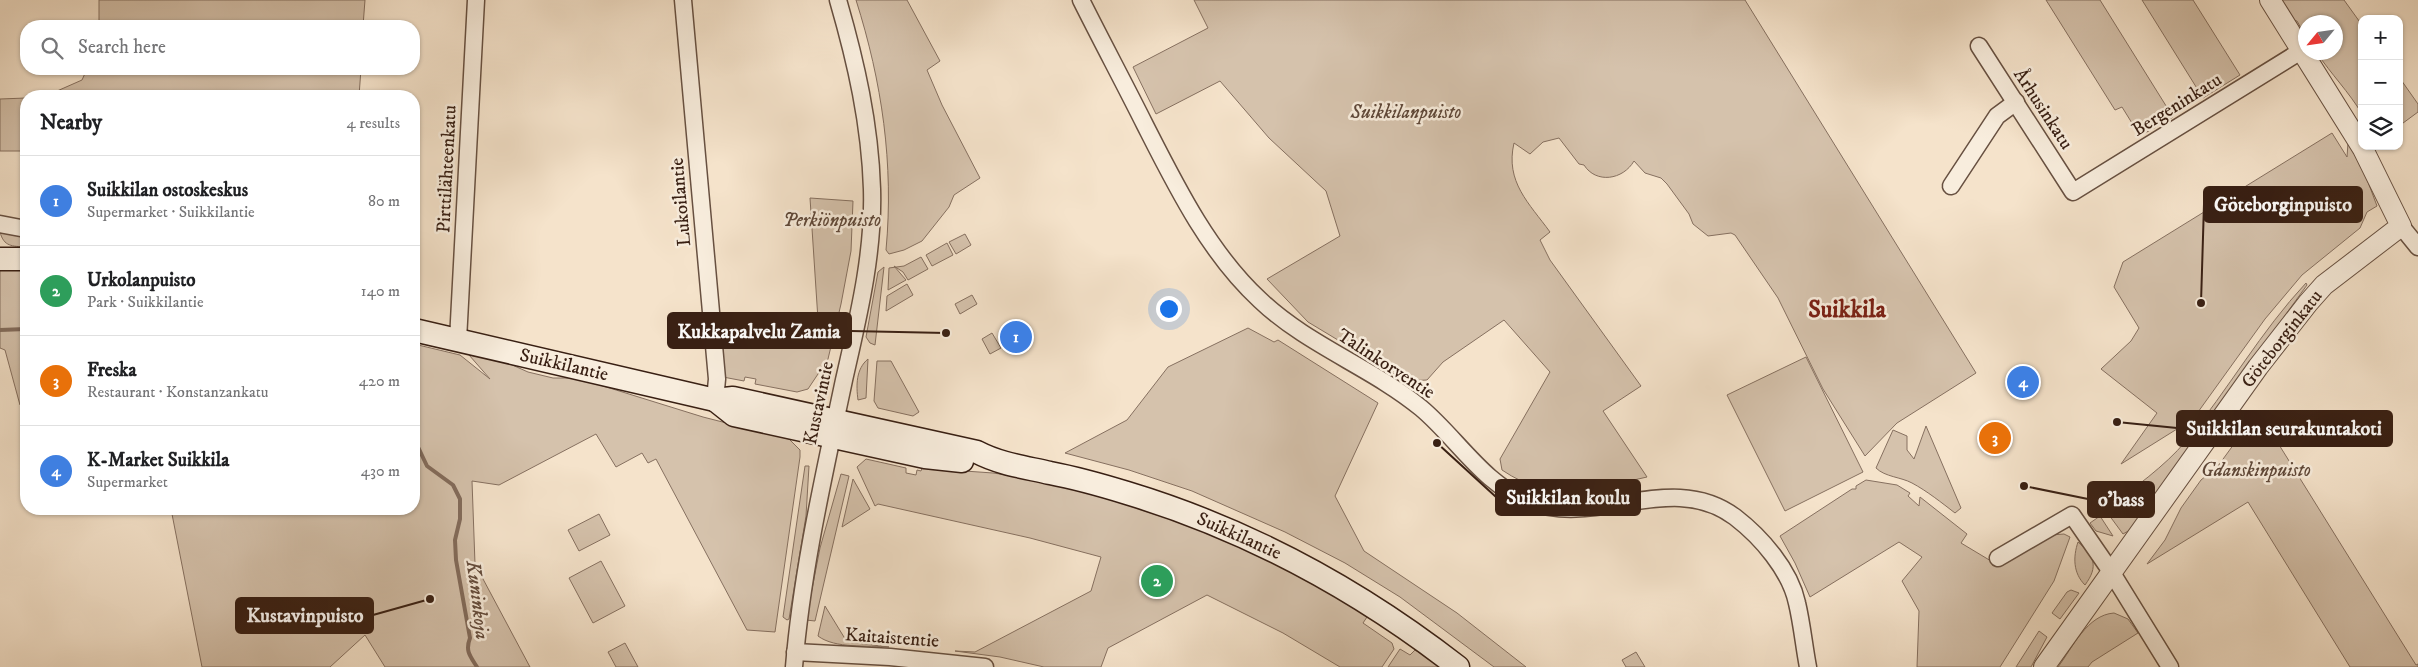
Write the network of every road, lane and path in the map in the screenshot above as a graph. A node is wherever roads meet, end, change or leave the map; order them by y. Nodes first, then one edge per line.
1 (476, 0) edge
2 (682, 0) edge
3 (838, 0) edge
4 (1081, 0) edge
5 (2270, 0) edge
6 (1979, 46) dead end
7 (2298, 46) edge
8 (2298, 53) edge
9 (2307, 60) edge
10 (2016, 102) junction
11 (1950, 186) dead end
12 (2073, 192) joint
13 (0, 224) edge
14 (2401, 226) junction
15 (20, 228) edge
16 (2418, 248) edge
17 (0, 259) edge
18 (20, 260) edge
19 (420, 331) edge
20 (458, 340) junction
21 (715, 400) junction
22 (834, 428) junction
23 (1998, 558) dead end
24 (2112, 573) junction
25 (795, 660) edge
26 (985, 667) edge
27 (1458, 667) edge
28 (1808, 667) edge
29 (2044, 667) edge
30 (2170, 667) edge

1 - 20 street, Pirttilähteenkatu
2 - 21 street, Lukoilantie
3 - 22 street, Kustavintie
4 - 28 street, Talinkorventie
5 - 7 street
6 - 10 street, Århusinkatu
8 - 12 street, Bergeninkatu
9 - 14 street
10 - 11 street
10 - 12 street, Århusinkatu
13 - 15 street
14 - 16 street
14 - 24 street, Göteborginkatu
17 - 18 main road
19 - 20 main road, Suikkilantie
20 - 21 main road, Suikkilantie
21 - 22 main road, Suikkilantie
22 - 25 street, Kustavintie
22 - 27 main road, Suikkilantie
23 - 24 street
24 - 29 street, Göteborginkatu
24 - 30 street
25 - 26 street, Kaitaistentie

